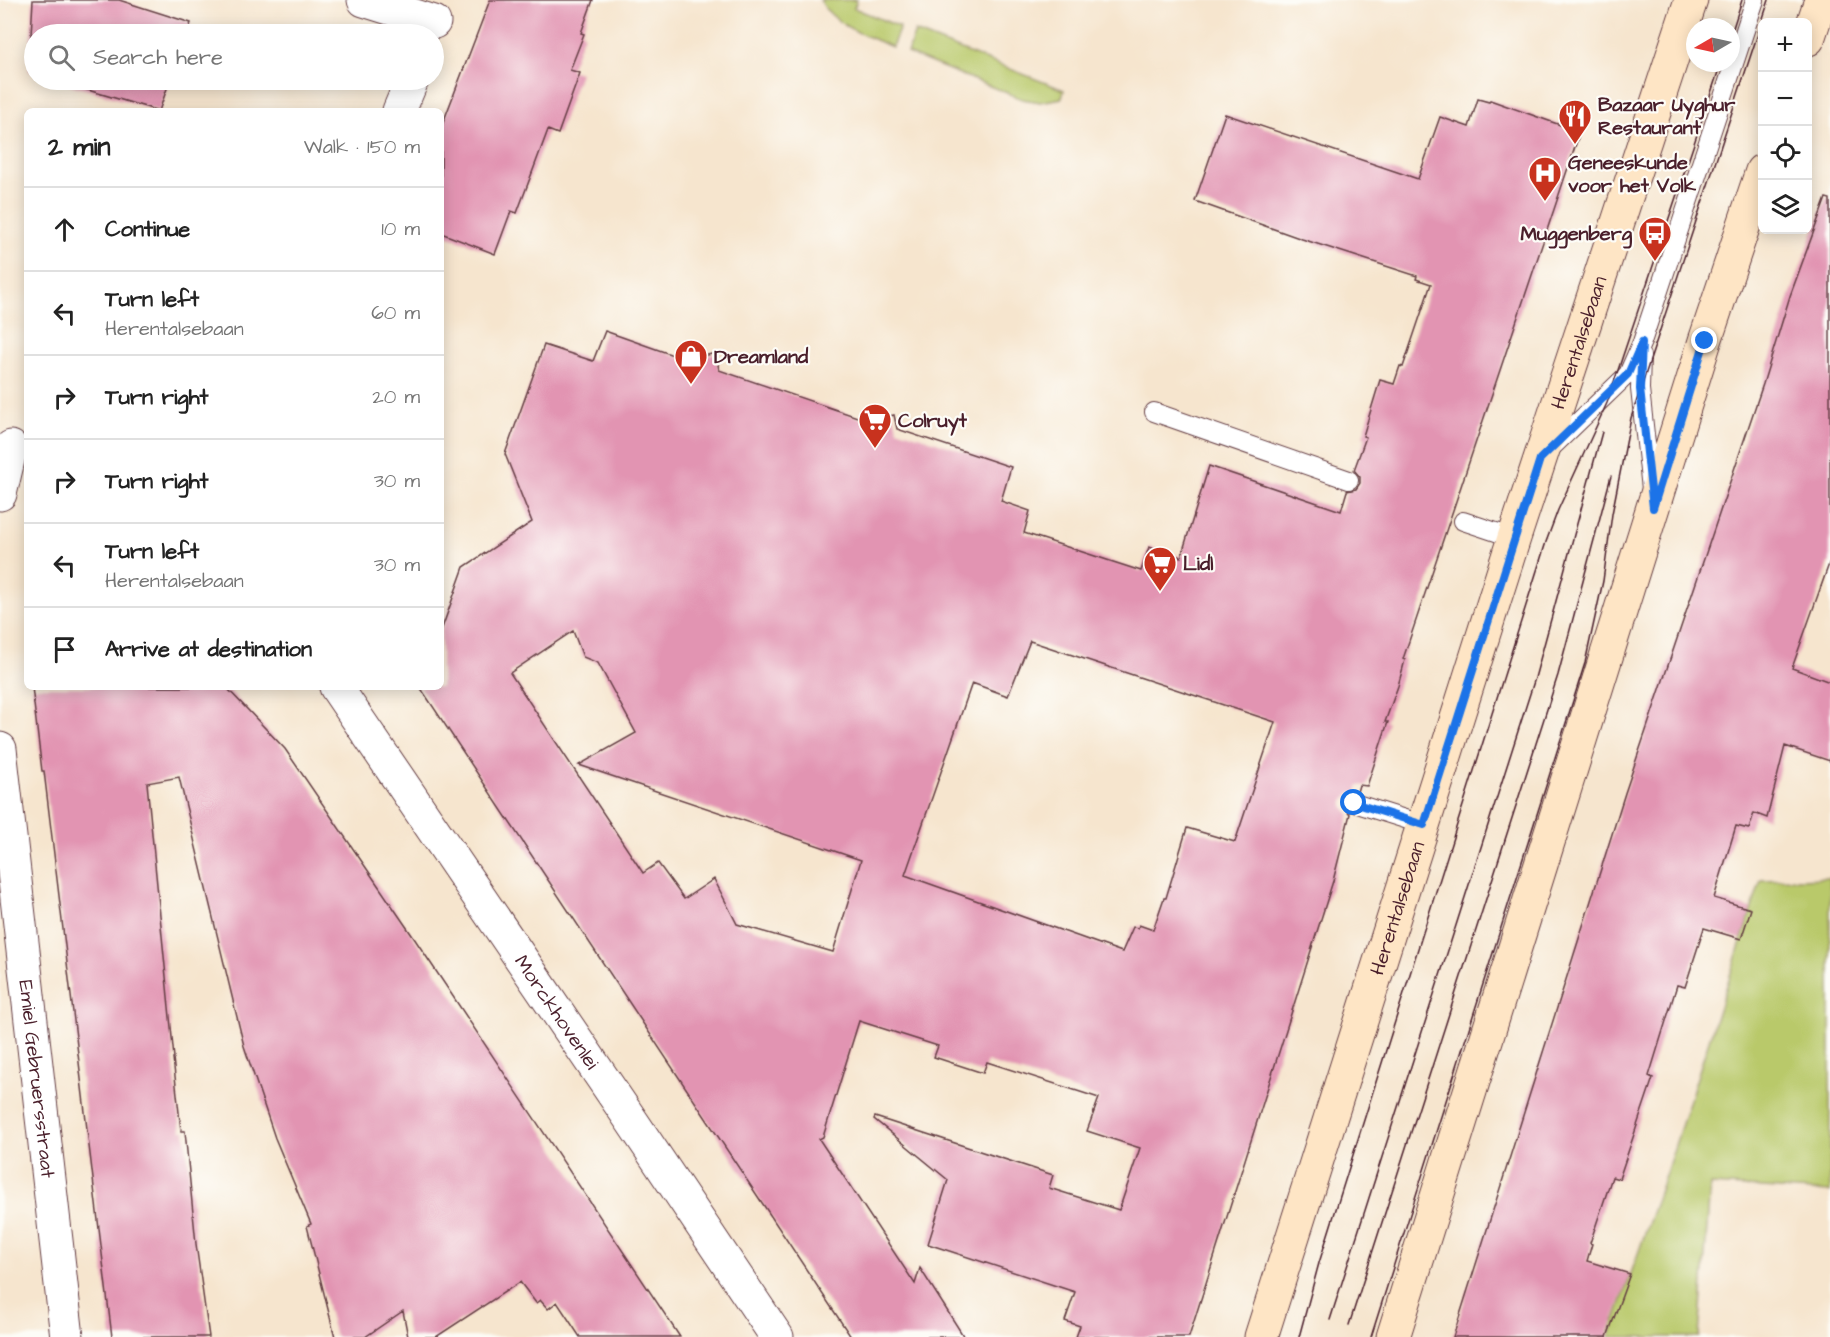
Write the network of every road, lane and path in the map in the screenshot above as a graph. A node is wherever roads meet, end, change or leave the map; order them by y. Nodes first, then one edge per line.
1 (364, 0) edge
2 (1691, 0) edge
3 (1755, 0) edge
4 (1821, 0) edge
5 (435, 19) edge
6 (1812, 27) edge
7 (408, 90) edge
8 (400, 108) edge
9 (1759, 180) edge
10 (1642, 342) junction
11 (1154, 412) dead end
12 (13, 448) edge
13 (1540, 459) junction
14 (1349, 480) dead end
15 (0, 494) edge
16 (1653, 508) junction
17 (1463, 521) dead end
18 (1514, 538) junction
19 (338, 690) edge
20 (0, 749) edge
21 (1354, 803) dead end
22 (1424, 825) junction
23 (67, 1337) edge
24 (777, 1337) edge
25 (1261, 1337) edge
26 (1394, 1337) edge

1 - 5 street
2 - 13 main road, Herentalsebaan
3 - 10 lane
4 - 6 main road
7 - 8 street
9 - 16 main road
10 - 13 lane
10 - 16 lane
11 - 14 lane
12 - 15 street
13 - 18 main road, Herentalsebaan
16 - 26 main road
17 - 18 lane
18 - 22 main road, Herentalsebaan
19 - 24 street, Morckhovenlei
20 - 23 street, Emiel Gebruersstraat
21 - 22 lane
22 - 25 main road, Herentalsebaan

